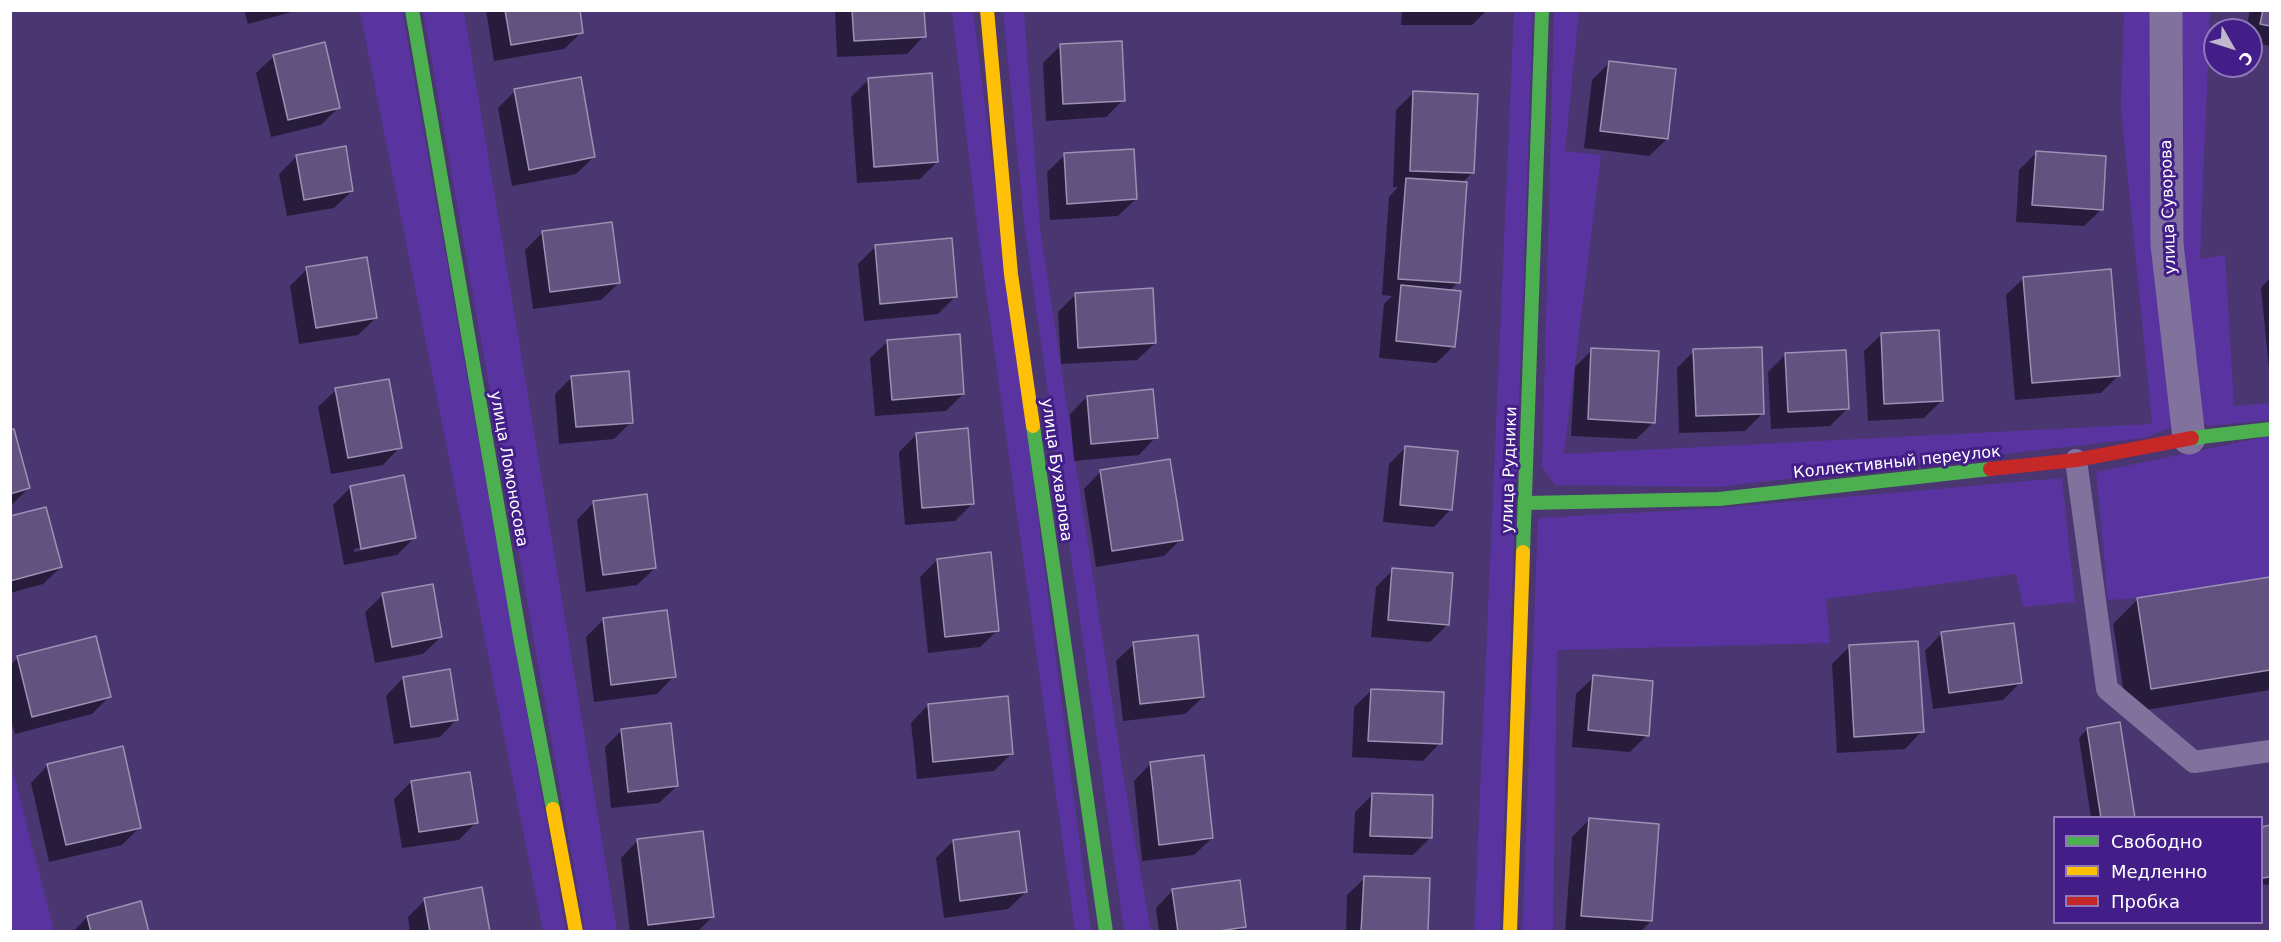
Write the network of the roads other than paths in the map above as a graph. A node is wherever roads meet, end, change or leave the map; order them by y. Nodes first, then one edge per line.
1 (412, 10) edge
2 (987, 10) edge
3 (1542, 10) edge
4 (2166, 10) edge
5 (2271, 429) edge
6 (2189, 438) junction
7 (2076, 460) junction
8 (1526, 503) junction
9 (2271, 750) edge
10 (576, 932) edge
11 (1106, 932) edge
12 (1510, 932) edge

1 - 10 street, улица Ломоносова
2 - 11 street, улица Бухвалова
3 - 8 street, улица Рудники
4 - 6 street, улица Суворова
5 - 6 street, Коллективный переулок
6 - 7 street, Коллективный переулок
7 - 8 street, Коллективный переулок
7 - 9 lane
8 - 12 street, улица Рудники

